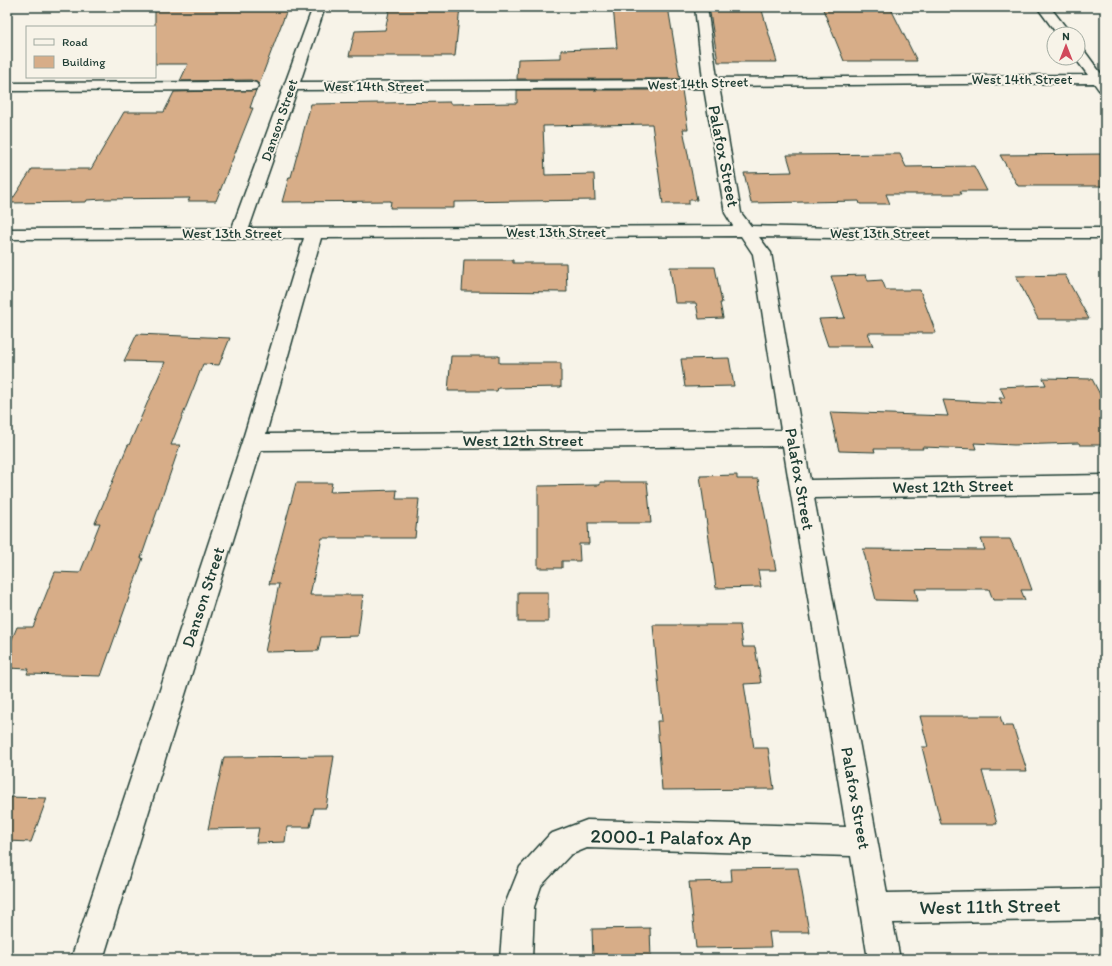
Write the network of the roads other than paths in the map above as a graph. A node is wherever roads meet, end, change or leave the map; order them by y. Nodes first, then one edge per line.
1 (318, 7) edge
2 (701, 7) edge
3 (1043, 7) edge
4 (1058, 26) edge
5 (1086, 62) edge
6 (711, 82) junction
7 (1103, 82) edge
8 (250, 86) dead end
9 (291, 86) junction
10 (7, 87) edge
11 (745, 231) junction
12 (239, 233) junction
13 (314, 233) junction
14 (1105, 233) edge
15 (7, 234) edge
16 (793, 438) junction
17 (253, 442) junction
18 (1105, 484) edge
19 (801, 489) junction
20 (864, 842) junction
21 (1105, 904) edge
22 (875, 908) junction
23 (87, 959) edge
24 (516, 959) edge
25 (884, 959) edge

1 - 9 street, Danson Street
2 - 6 street, Palafox Street
3 - 4 street
5 - 7 street
6 - 7 street, West 14th Street
6 - 9 street, West 14th Street
6 - 11 street, Palafox Street
8 - 10 street
9 - 12 street, Danson Street
11 - 13 street, West 13th Street
11 - 14 street, West 13th Street
11 - 16 street, Palafox Street
12 - 13 street, West 13th Street
12 - 15 street, West 13th Street
13 - 17 street, Danson Street
16 - 17 street, West 12th Street
16 - 19 street, Palafox Street
17 - 23 street, Danson Street
18 - 19 street, West 12th Street
19 - 20 street, Palafox Street
20 - 22 street, Palafox Street
20 - 24 street, 2000-1 Palafox Ap
21 - 22 street, West 11th Street
22 - 25 street, Palafox Street

